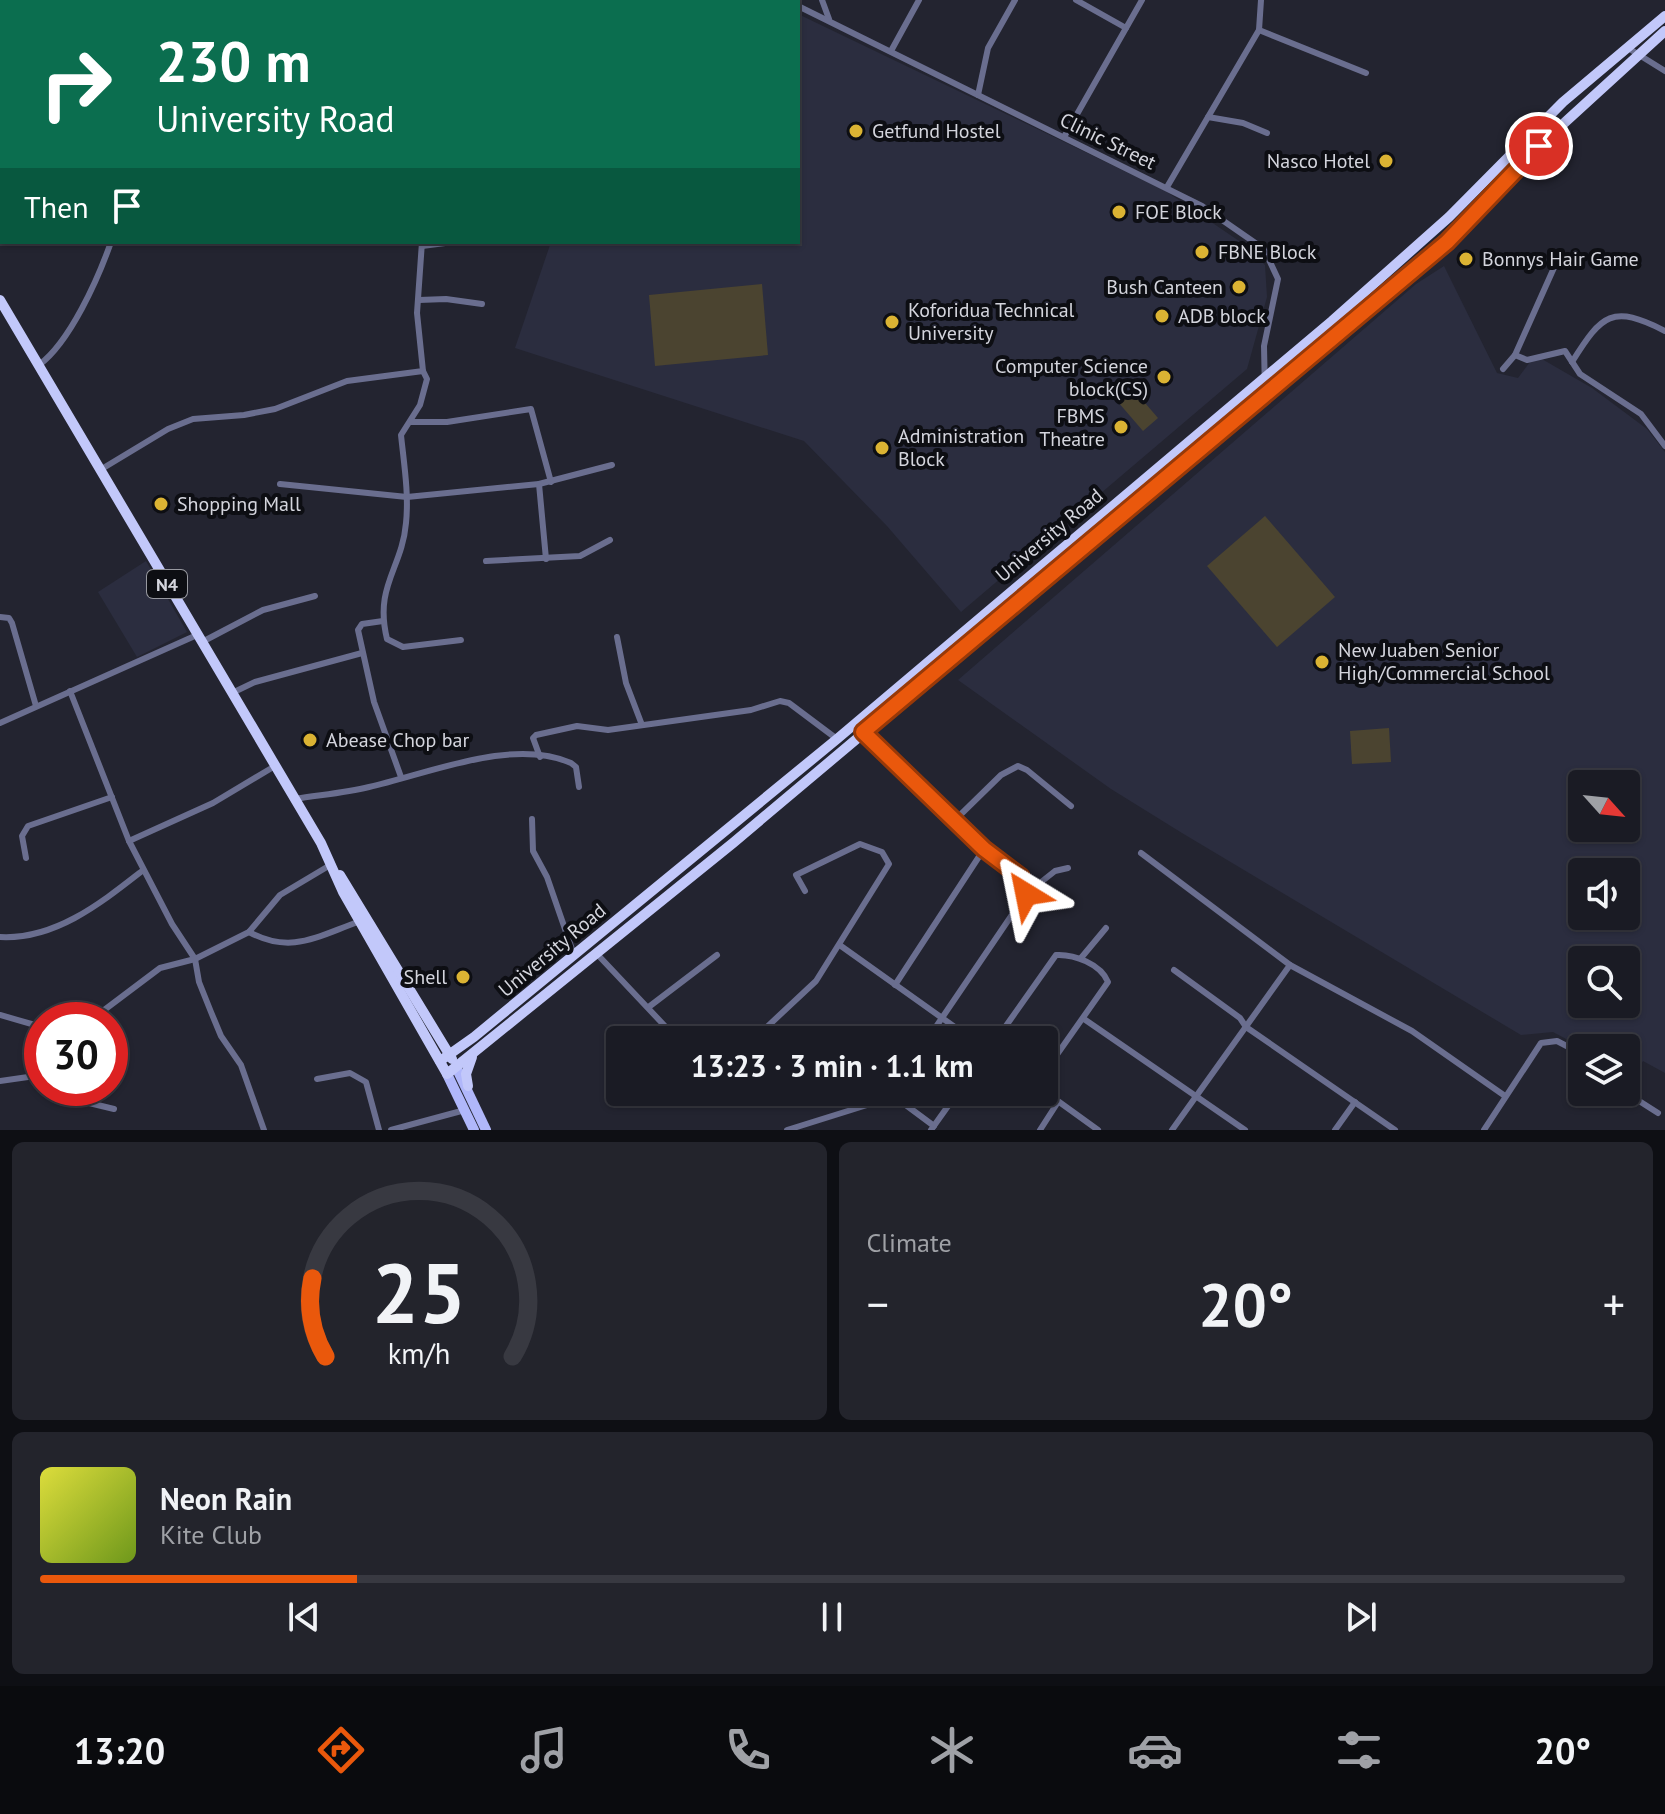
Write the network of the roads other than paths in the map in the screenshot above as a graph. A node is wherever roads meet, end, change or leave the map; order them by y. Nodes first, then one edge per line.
1 (822, 0) edge
2 (919, 0) edge
3 (1015, 0) edge
4 (1076, 0) edge
5 (1142, 0) edge
6 (1261, 0) edge
7 (800, 7) edge
8 (1665, 16) edge
9 (829, 19) junction
10 (1126, 28) junction
11 (1259, 30) junction
12 (1665, 31) edge
13 (1648, 38) junction
14 (891, 51) junction
15 (1632, 51) junction
16 (1665, 71) edge
17 (1366, 73) dead end
18 (978, 95) junction
19 (1208, 117) junction
20 (1267, 133) dead end
21 (1064, 137) junction
22 (1167, 187) junction
23 (110, 244) edge
24 (422, 244) edge
25 (1557, 261) dead end
26 (0, 300) edge
27 (419, 300) junction
28 (482, 304) dead end
29 (1665, 331) edge
30 (1515, 355) junction
31 (1572, 362) junction
32 (39, 365) junction
33 (1503, 369) dead end
34 (423, 371) junction
35 (1264, 378) junction
36 (1265, 394) junction
37 (411, 422) junction
38 (1665, 446) edge
39 (612, 465) dead end
40 (100, 470) junction
41 (551, 482) junction
42 (280, 484) dead end
43 (539, 484) junction
44 (407, 497) junction
45 (610, 540) dead end
46 (546, 559) junction
47 (486, 561) dead end
48 (315, 596) dead end
49 (0, 617) edge
50 (383, 621) junction
51 (617, 637) dead end
52 (200, 638) junction
53 (461, 640) dead end
54 (362, 653) junction
55 (70, 691) junction
56 (232, 693) junction
57 (36, 706) junction
58 (0, 723) edge
59 (642, 725) junction
60 (863, 732) junction
61 (837, 739) junction
62 (540, 757) junction
63 (275, 766) junction
64 (401, 777) junction
65 (579, 787) dead end
66 (112, 797) junction
67 (294, 799) junction
68 (1071, 806) dead end
69 (532, 819) dead end
70 (954, 821) junction
71 (129, 841) junction
72 (984, 849) junction
73 (1141, 853) dead end
74 (26, 858) dead end
75 (332, 866) junction
76 (1068, 868) dead end
77 (142, 871) junction
78 (805, 891) dead end
79 (1026, 894) junction
80 (361, 921) junction
81 (1106, 928) dead end
82 (249, 932) junction
83 (0, 937) edge
84 (841, 946) junction
85 (597, 954) junction
86 (717, 955) dead end
87 (574, 956) junction
88 (1081, 958) junction
89 (195, 959) junction
90 (1290, 965) junction
91 (1174, 970) dead end
92 (895, 985) junction
93 (115, 1002) edge
94 (650, 1006) junction
95 (0, 1015) edge
96 (942, 1018) junction
97 (1084, 1019) junction
98 (24, 1022) edge
99 (666, 1026) edge
100 (768, 1026) edge
101 (937, 1026) edge
102 (953, 1026) edge
103 (1006, 1026) edge
104 (1246, 1027) junction
105 (474, 1037) junction
106 (442, 1040) junction
107 (1568, 1047) edge
108 (475, 1052) junction
109 (1058, 1054) edge
110 (445, 1058) junction
111 (456, 1067) junction
112 (447, 1074) junction
113 (24, 1078) edge
114 (317, 1079) dead end
115 (0, 1081) edge
116 (468, 1086) junction
117 (1195, 1096) junction
118 (1505, 1096) junction
119 (1058, 1102) edge
120 (1355, 1102) junction
121 (1640, 1102) edge
122 (102, 1106) edge
123 (864, 1106) edge
124 (907, 1106) edge
125 (948, 1106) edge
126 (1055, 1106) edge
127 (114, 1109) dead end
128 (465, 1110) junction
129 (1658, 1113) dead end
130 (932, 1128) edge
131 (264, 1130) edge
132 (379, 1130) edge
133 (391, 1130) edge
134 (474, 1130) edge
135 (486, 1130) edge
136 (787, 1130) edge
137 (1040, 1130) edge
138 (1098, 1130) edge
139 (1172, 1130) edge
140 (1245, 1130) edge
141 (1335, 1130) edge
142 (1395, 1130) edge
143 (1484, 1130) edge

1 - 9 street
2 - 14 street
3 - 18 street
4 - 10 street
5 - 10 street
6 - 11 street
7 - 9 street, Clinic Street
8 - 13 highway, University Road
9 - 14 street, Clinic Street
10 - 21 street
11 - 17 street
11 - 19 street
12 - 13 highway, University Road
13 - 15 highway, University Road
14 - 18 street, Clinic Street
15 - 16 street
15 - 35 highway, University Road
15 - 36 highway, University Road
18 - 21 street, Clinic Street
19 - 20 street
19 - 22 street
21 - 22 street, Clinic Street
22 - 35 street, Clinic Street
23 - 32 street
24 - 27 street
25 - 30 street
26 - 32 highway, N4
27 - 28 street
27 - 34 street
29 - 31 street
30 - 31 street
30 - 33 street
31 - 38 street
32 - 40 highway, N4
34 - 37 street
34 - 40 street
35 - 36 street, Clinic Street
35 - 61 highway, University Road
36 - 60 highway, University Road
37 - 41 street
37 - 44 street
39 - 41 street
40 - 52 highway, N4
41 - 43 street
42 - 44 street
43 - 44 street
43 - 46 street
44 - 50 street
45 - 46 street
46 - 47 street
48 - 52 street
49 - 57 street
50 - 53 street
50 - 54 street
51 - 59 street
52 - 55 street
52 - 56 highway, N4
54 - 56 street
54 - 64 street
55 - 57 street
55 - 66 street
56 - 63 highway, N4
57 - 58 street
59 - 61 street
59 - 62 street
60 - 70 street
60 - 85 highway, University Road
61 - 87 highway, University Road
62 - 64 street
62 - 65 street
63 - 67 highway, N4
63 - 71 street
64 - 67 street
66 - 71 street
66 - 74 street
67 - 75 highway, N4
68 - 70 street
69 - 87 street
70 - 72 street
71 - 77 street
72 - 79 street
72 - 92 street
73 - 90 street
75 - 80 highway, N4
75 - 82 street
75 - 106 highway, N4
76 - 79 street
77 - 83 street
77 - 89 street
78 - 84 street
79 - 96 street
80 - 82 street
80 - 110 highway, N4
81 - 88 street
82 - 89 street
84 - 92 street
84 - 100 street
85 - 94 street
85 - 108 highway, University Road
86 - 94 street
87 - 105 highway, University Road
88 - 97 street
88 - 103 street
89 - 93 street
89 - 131 street
90 - 104 street
90 - 118 street
91 - 104 street
92 - 96 street
94 - 99 street
95 - 98 street
96 - 101 street
96 - 102 street
97 - 109 street
97 - 117 street
104 - 117 street
104 - 120 street
105 - 106 highway
105 - 110 highway, University Road
106 - 110 highway, N4
107 - 118 street
108 - 111 highway, University Road
108 - 116 highway
110 - 111 highway, N4
110 - 112 highway, N4
111 - 112 highway, University Road
111 - 116 main road
112 - 128 main road
113 - 115 street
114 - 132 street
116 - 135 main road
117 - 139 street
117 - 140 street
118 - 143 street
119 - 138 street
120 - 141 street
120 - 142 street
121 - 129 street
122 - 127 street
123 - 136 street
124 - 130 street
125 - 130 street
126 - 137 street
128 - 133 street
128 - 134 main road

